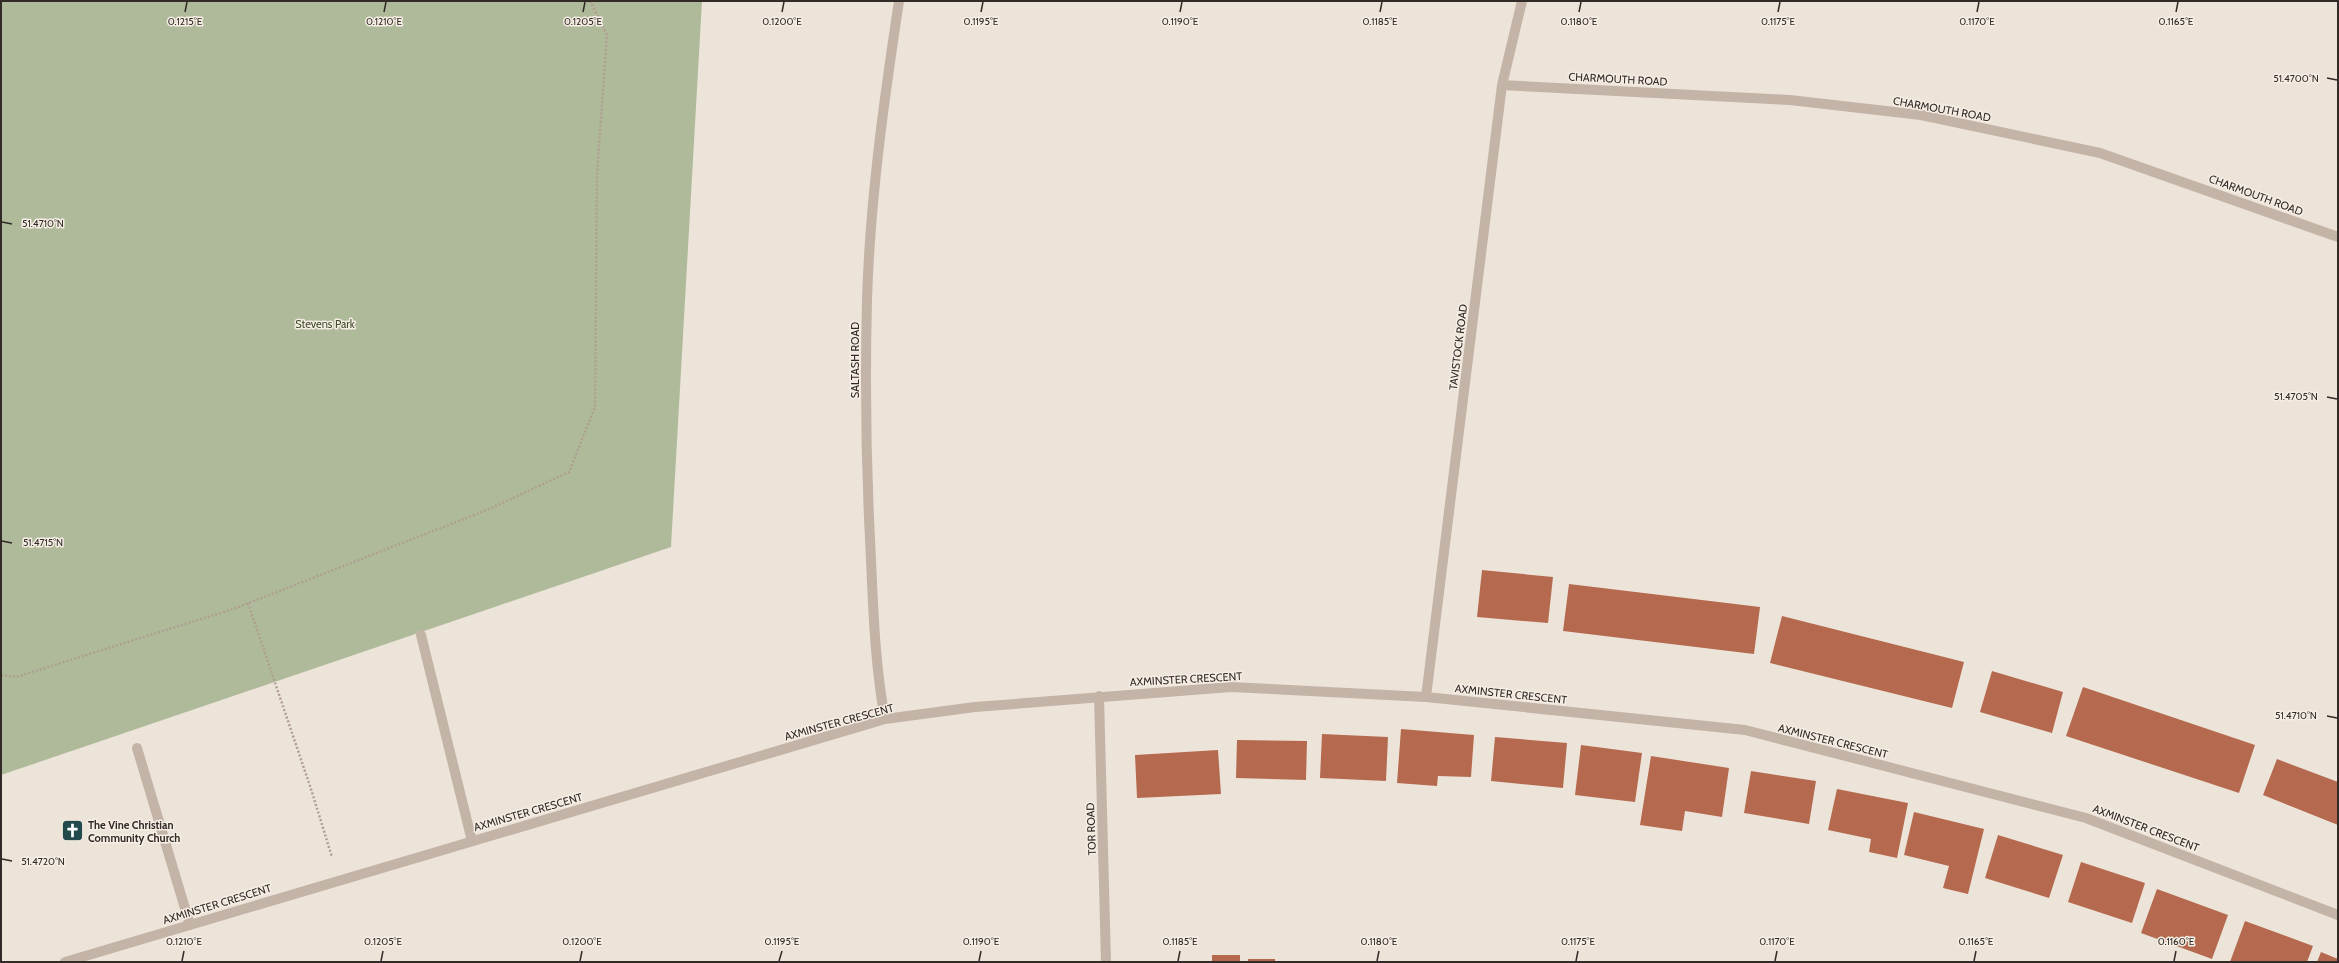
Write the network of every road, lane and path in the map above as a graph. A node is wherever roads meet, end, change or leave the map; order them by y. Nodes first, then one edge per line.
1 (590, 1) edge
2 (899, 1) edge
3 (1522, 1) edge
4 (1502, 84) junction
5 (2338, 237) edge
6 (248, 603) junction
7 (421, 635) dead end
8 (1, 675) edge
9 (1099, 696) junction
10 (1426, 697) junction
11 (885, 719) junction
12 (136, 748) dead end
13 (472, 841) junction
14 (339, 881) junction
15 (2338, 915) edge
16 (190, 925) junction
17 (65, 962) edge
18 (1106, 962) edge

1 - 6 path
2 - 11 street, SALTASH ROAD
3 - 4 street, TAVISTOCK ROAD
4 - 5 street, CHARMOUTH ROAD
4 - 10 street, TAVISTOCK ROAD
6 - 8 path
6 - 14 path
7 - 13 street
9 - 10 street, AXMINSTER CRESCENT
9 - 11 street, AXMINSTER CRESCENT
9 - 18 street, TOR ROAD
10 - 15 street, AXMINSTER CRESCENT
11 - 13 street, AXMINSTER CRESCENT
12 - 16 street
13 - 14 street, AXMINSTER CRESCENT
14 - 16 street, AXMINSTER CRESCENT
16 - 17 street, AXMINSTER CRESCENT

